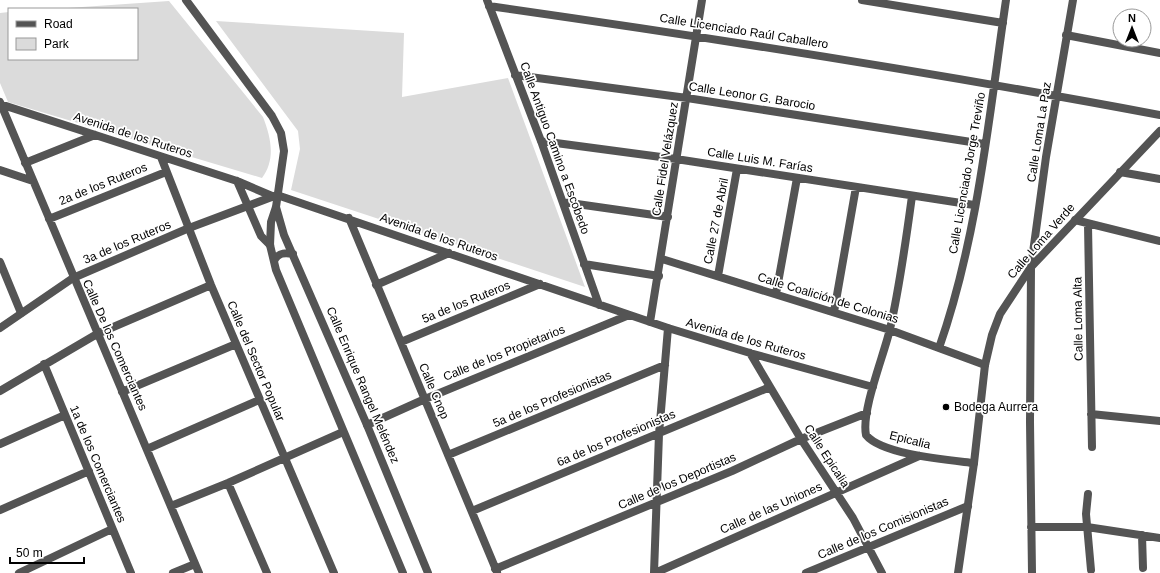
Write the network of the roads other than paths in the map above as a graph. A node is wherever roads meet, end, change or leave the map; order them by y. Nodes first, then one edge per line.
1 (186, 0) edge
2 (702, 0) edge
3 (862, 0) edge
4 (1006, 0) edge
5 (1073, 0) edge
6 (488, 3) edge
7 (1003, 23) junction
8 (1066, 35) junction
9 (696, 36) junction
10 (1160, 53) edge
11 (515, 75) junction
12 (994, 84) junction
13 (1056, 95) junction
14 (687, 98) junction
15 (0, 103) edge
16 (1160, 115) edge
17 (1160, 131) edge
18 (95, 135) junction
19 (541, 141) junction
20 (984, 144) junction
21 (161, 156) junction
22 (676, 160) junction
23 (26, 163) junction
24 (0, 170) edge
25 (737, 170) junction
26 (166, 172) junction
27 (1120, 172) junction
28 (797, 178) junction
29 (1160, 179) edge
30 (33, 181) junction
31 (237, 181) junction
32 (856, 187) junction
33 (275, 195) junction
34 (912, 196) junction
35 (563, 202) junction
36 (974, 205) junction
37 (247, 206) junction
38 (276, 207) junction
39 (668, 216) junction
40 (349, 218) junction
41 (49, 219) junction
42 (1075, 220) junction
43 (1088, 224) junction
44 (189, 228) junction
45 (1160, 241) edge
46 (270, 244) junction
47 (449, 253) junction
48 (293, 254) junction
49 (662, 259) junction
50 (274, 261) junction
51 (0, 262) edge
52 (584, 264) junction
53 (1031, 267) junction
54 (659, 276) junction
55 (718, 276) junction
56 (73, 278) junction
57 (540, 284) junction
58 (211, 285) junction
59 (376, 285) junction
60 (776, 294) junction
61 (599, 305) junction
62 (834, 312) junction
63 (21, 313) junction
64 (629, 315) junction
65 (650, 322) junction
66 (0, 328) edge
67 (668, 328) junction
68 (890, 330) junction
69 (97, 334) junction
70 (401, 342) junction
71 (236, 344) junction
72 (939, 348) junction
73 (750, 353) junction
74 (44, 364) junction
75 (665, 365) junction
76 (985, 365) junction
77 (770, 387) junction
78 (873, 387) junction
79 (0, 390) edge
80 (122, 392) junction
81 (424, 399) junction
82 (259, 400) junction
83 (867, 413) junction
84 (1091, 414) junction
85 (65, 415) junction
86 (1160, 421) edge
87 (367, 425) junction
88 (343, 432) junction
89 (659, 434) junction
90 (801, 439) junction
91 (0, 444) edge
92 (1092, 448) dead end
93 (147, 449) junction
94 (448, 455) junction
95 (919, 456) junction
96 (284, 458) junction
97 (974, 463) junction
98 (89, 471) junction
99 (228, 483) junction
100 (837, 492) junction
101 (1088, 494) dead end
102 (656, 502) junction
103 (171, 506) junction
104 (968, 506) junction
105 (0, 510) edge
106 (472, 511) junction
107 (1031, 527) junction
108 (1087, 527) junction
109 (112, 529) junction
110 (1142, 535) junction
111 (1160, 538) edge
112 (869, 546) junction
113 (195, 564) junction
114 (1144, 568) dead end
115 (1091, 570) dead end
116 (496, 571) edge
117 (19, 573) edge
118 (131, 573) edge
119 (173, 573) edge
120 (199, 573) edge
121 (267, 573) edge
122 (334, 573) edge
123 (403, 573) edge
124 (428, 573) edge
125 (654, 573) edge
126 (806, 573) edge
127 (882, 573) edge
128 (958, 573) edge
129 (1032, 573) edge

1 - 33 street, Calle Enrique Rangel Meléndez
2 - 9 street, Calle Fidel Velázquez
3 - 7 street
4 - 7 street, Calle Licenciado Jorge Treviño
5 - 8 street, Calle Loma La Paz
6 - 9 street, Calle Licenciado Raúl Caballero
6 - 11 street, Calle Antiguo Camino a Escobedo
7 - 12 street, Calle Licenciado Jorge Treviño
8 - 10 street
8 - 13 street, Calle Loma La Paz
9 - 12 street, Calle Licenciado Raúl Caballero
9 - 14 street, Calle Fidel Velázquez
11 - 14 street, Calle Leonor G. Barocio
11 - 19 street, Calle Antiguo Camino a Escobedo
12 - 13 street, Calle Licenciado Raúl Caballero
12 - 20 street, Calle Licenciado Jorge Treviño
13 - 16 street, Calle Licenciado Raúl Caballero
13 - 53 street, Calle Loma La Paz
14 - 20 street, Calle Leonor G. Barocio
14 - 22 street, Calle Fidel Velázquez
15 - 18 street, Avenida de los Ruteros
15 - 23 street, Calle De los Comerciantes
17 - 27 street, Calle Loma Verde
18 - 21 street, Avenida de los Ruteros
18 - 23 street
19 - 22 street, Calle Luis M. Farías
19 - 35 street, Calle Antiguo Camino a Escobedo
20 - 36 street, Calle Licenciado Jorge Treviño
21 - 26 street, Calle del Sector Popular
21 - 31 street, Avenida de los Ruteros
22 - 25 street, Calle Luis M. Farías
22 - 39 street, Calle Fidel Velázquez
23 - 30 street, Calle De los Comerciantes
24 - 30 street
25 - 28 street, Calle Luis M. Farías
25 - 55 street, Calle 27 de Abril
26 - 41 street, 2a de los Ruteros
26 - 44 street, Calle del Sector Popular
27 - 29 street
27 - 42 street, Calle Loma Verde
28 - 32 street, Calle Luis M. Farías
28 - 60 street
30 - 41 street, Calle De los Comerciantes
31 - 33 street, Avenida de los Ruteros
31 - 37 street
32 - 34 street, Calle Luis M. Farías
32 - 62 street
33 - 37 street, 3a de los Ruteros
33 - 38 street, Calle Enrique Rangel Meléndez
33 - 40 street, Avenida de los Ruteros
34 - 36 street, Calle Luis M. Farías
34 - 68 street, Epicalia
35 - 39 street
35 - 52 street, Calle Antiguo Camino a Escobedo
36 - 72 street, Calle Licenciado Jorge Treviño
37 - 44 street, 3a de los Ruteros
37 - 46 street
38 - 46 street, Calle Enrique Rangel Meléndez
38 - 48 street, Calle Enrique Rangel Meléndez
39 - 49 street, Calle Fidel Velázquez
40 - 47 street, Avenida de los Ruteros
40 - 59 street, Calle Cnop
41 - 56 street, Calle De los Comerciantes
42 - 43 street
42 - 53 street, Calle Loma Verde
43 - 45 street
43 - 84 street, Calle Loma Alta
44 - 56 street, 3a de los Ruteros
44 - 58 street, Calle del Sector Popular
46 - 50 street, Calle Enrique Rangel Meléndez
47 - 57 street, Avenida de los Ruteros
47 - 59 street
48 - 50 street
48 - 87 street, Calle Enrique Rangel Meléndez
49 - 54 street, Calle Fidel Velázquez
49 - 55 street, Calle Coalición de Colonias
50 - 88 street, Calle Enrique Rangel Meléndez
51 - 63 street
52 - 54 street
52 - 61 street, Calle Antiguo Camino a Escobedo
53 - 76 street, Calle Loma Verde
53 - 107 street, Calle Loma La Paz
54 - 65 street, Calle Fidel Velázquez
55 - 60 street, Calle Coalición de Colonias
56 - 63 street, 3a de los Ruteros
56 - 69 street, Calle De los Comerciantes
57 - 61 street, Avenida de los Ruteros
57 - 70 street, 5a de los Ruteros
58 - 69 street
58 - 71 street, Calle del Sector Popular
59 - 70 street, Calle Cnop
60 - 62 street, Calle Coalición de Colonias
61 - 64 street, Avenida de los Ruteros
62 - 68 street, Calle Coalición de Colonias
63 - 66 street, 3a de los Ruteros
64 - 65 street, Avenida de los Ruteros
64 - 81 street, Calle de los Propietarios
65 - 67 street, Avenida de los Ruteros
67 - 73 street, Avenida de los Ruteros
67 - 75 street
68 - 72 street, Calle Coalición de Colonias
68 - 78 street, Epicalia
69 - 74 street
69 - 80 street, Calle De los Comerciantes
70 - 81 street, Calle Cnop
71 - 80 street
71 - 82 street, Calle del Sector Popular
72 - 76 street, Calle Coalición de Colonias
73 - 77 street, Calle Epicalia
73 - 78 street, Avenida de los Ruteros
74 - 79 street
74 - 85 street, 1a de los Comerciantes
75 - 89 street
75 - 94 street, 5a de los Profesionistas
76 - 97 street, Calle Loma Verde
77 - 89 street, 6a de los Profesionistas
77 - 90 street, Calle Epicalia
78 - 83 street, Epicalia
80 - 93 street, Calle De los Comerciantes
81 - 87 street, Calle de los Propietarios
81 - 94 street, Calle Cnop
82 - 93 street
82 - 96 street, Calle del Sector Popular
83 - 90 street, Calle de los Deportistas
83 - 95 street, Epicalia
84 - 86 street
84 - 92 street, Calle Loma Alta
85 - 91 street
85 - 98 street, 1a de los Comerciantes
87 - 124 street, Calle Enrique Rangel Meléndez
88 - 96 street
88 - 123 street, Calle Enrique Rangel Meléndez
89 - 102 street
89 - 106 street, 6a de los Profesionistas
90 - 100 street, Calle Epicalia
90 - 102 street, Calle de los Deportistas
93 - 103 street, Calle De los Comerciantes
94 - 106 street, Calle Cnop
95 - 97 street, Epicalia
95 - 100 street, Calle de las Uniones
96 - 99 street
96 - 122 street, Calle del Sector Popular
97 - 104 street
98 - 105 street
98 - 109 street, 1a de los Comerciantes
99 - 103 street
99 - 121 street
100 - 112 street, Calle Epicalia
100 - 125 street, Calle de las Uniones
101 - 108 street
102 - 116 street, Calle de los Deportistas
102 - 125 street
103 - 113 street, Calle De los Comerciantes
104 - 112 street, Calle de los Comisionistas
104 - 128 street
106 - 116 street, Calle Cnop
107 - 108 street
107 - 129 street, Calle Loma La Paz
108 - 110 street
108 - 115 street
109 - 117 street
109 - 118 street, 1a de los Comerciantes
110 - 111 street
110 - 114 street
112 - 126 street, Calle de los Comisionistas
112 - 127 street, Calle Epicalia
113 - 119 street
113 - 120 street, Calle De los Comerciantes

